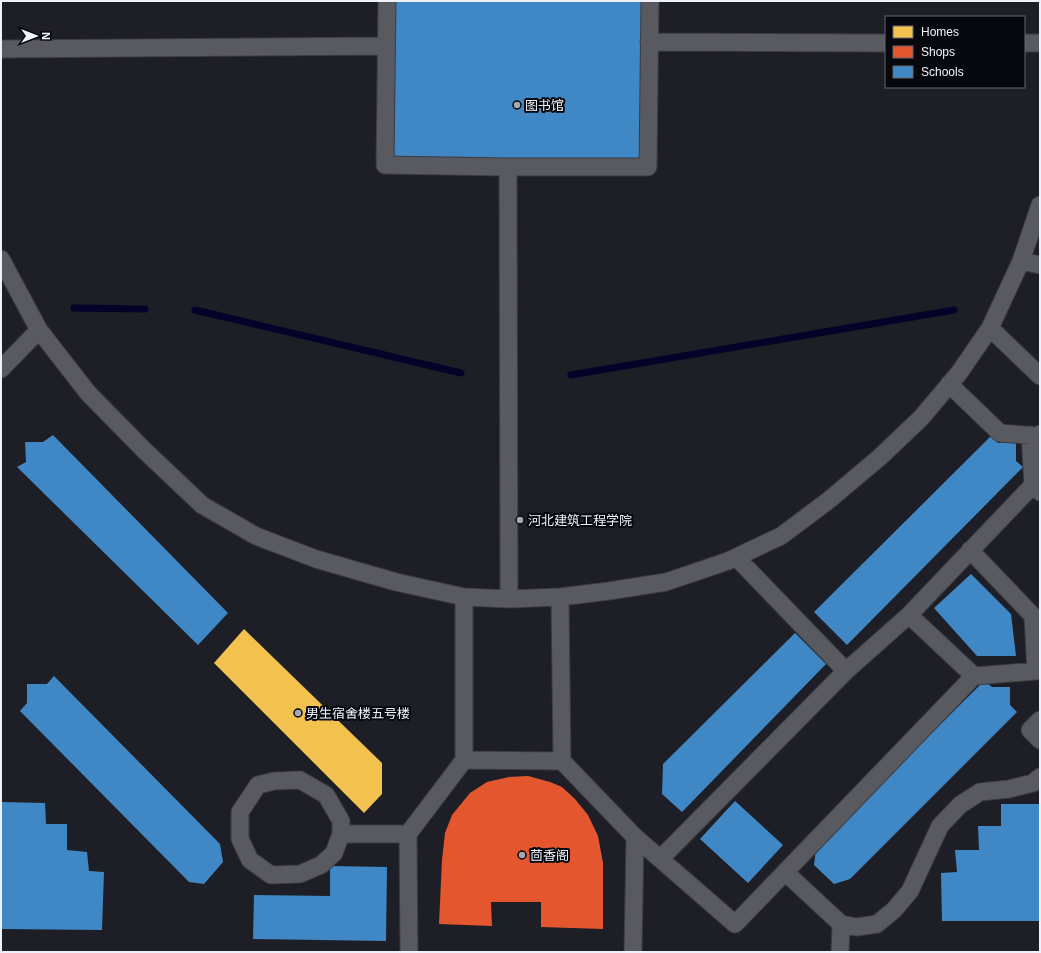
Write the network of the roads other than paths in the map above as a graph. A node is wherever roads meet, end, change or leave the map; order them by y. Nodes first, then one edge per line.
1 (387, 1) edge
2 (650, 1) edge
3 (649, 42) junction
4 (885, 42) edge
5 (1025, 43) edge
6 (1040, 43) edge
7 (386, 46) junction
8 (1, 50) edge
9 (508, 167) junction
10 (1040, 205) edge
11 (1, 259) edge
12 (1021, 262) junction
13 (1040, 265) edge
14 (990, 328) junction
15 (39, 330) junction
16 (1, 368) edge
17 (1040, 376) edge
18 (949, 384) junction
19 (1035, 435) edge
20 (1036, 489) edge
21 (970, 550) junction
22 (736, 557) junction
23 (464, 597) junction
24 (560, 597) junction
25 (509, 599) junction
26 (1037, 612) edge
27 (909, 615) junction
28 (846, 671) junction
29 (1038, 673) edge
30 (974, 676) junction
31 (1040, 720) edge
32 (1040, 740) edge
33 (464, 760) junction
34 (562, 761) junction
35 (1040, 777) edge
36 (341, 834) junction
37 (408, 834) junction
38 (635, 837) junction
39 (660, 859) junction
40 (785, 872) junction
41 (841, 924) junction
42 (408, 952) edge
43 (633, 952) edge
44 (840, 952) edge

1 - 7 street
2 - 3 street
3 - 4 street
3 - 9 street
5 - 6 street
7 - 8 street
7 - 9 street
9 - 25 street
10 - 12 street
11 - 15 street
12 - 13 street
12 - 14 street
14 - 17 street
14 - 18 street
15 - 16 street
15 - 23 street
18 - 19 street
18 - 22 street
19 - 20 street
20 - 21 street
21 - 26 street
21 - 27 street
22 - 24 street
22 - 28 street
23 - 25 street
23 - 33 street
24 - 25 street
24 - 34 street
26 - 29 street
27 - 28 street
27 - 30 street
28 - 39 street
29 - 30 street
30 - 40 street
31 - 32 street
33 - 34 street
33 - 37 street
34 - 38 street
35 - 41 street
36 - 36 street
36 - 37 street
37 - 42 street
38 - 39 street
38 - 43 street
39 - 40 street
40 - 41 street
41 - 44 street

